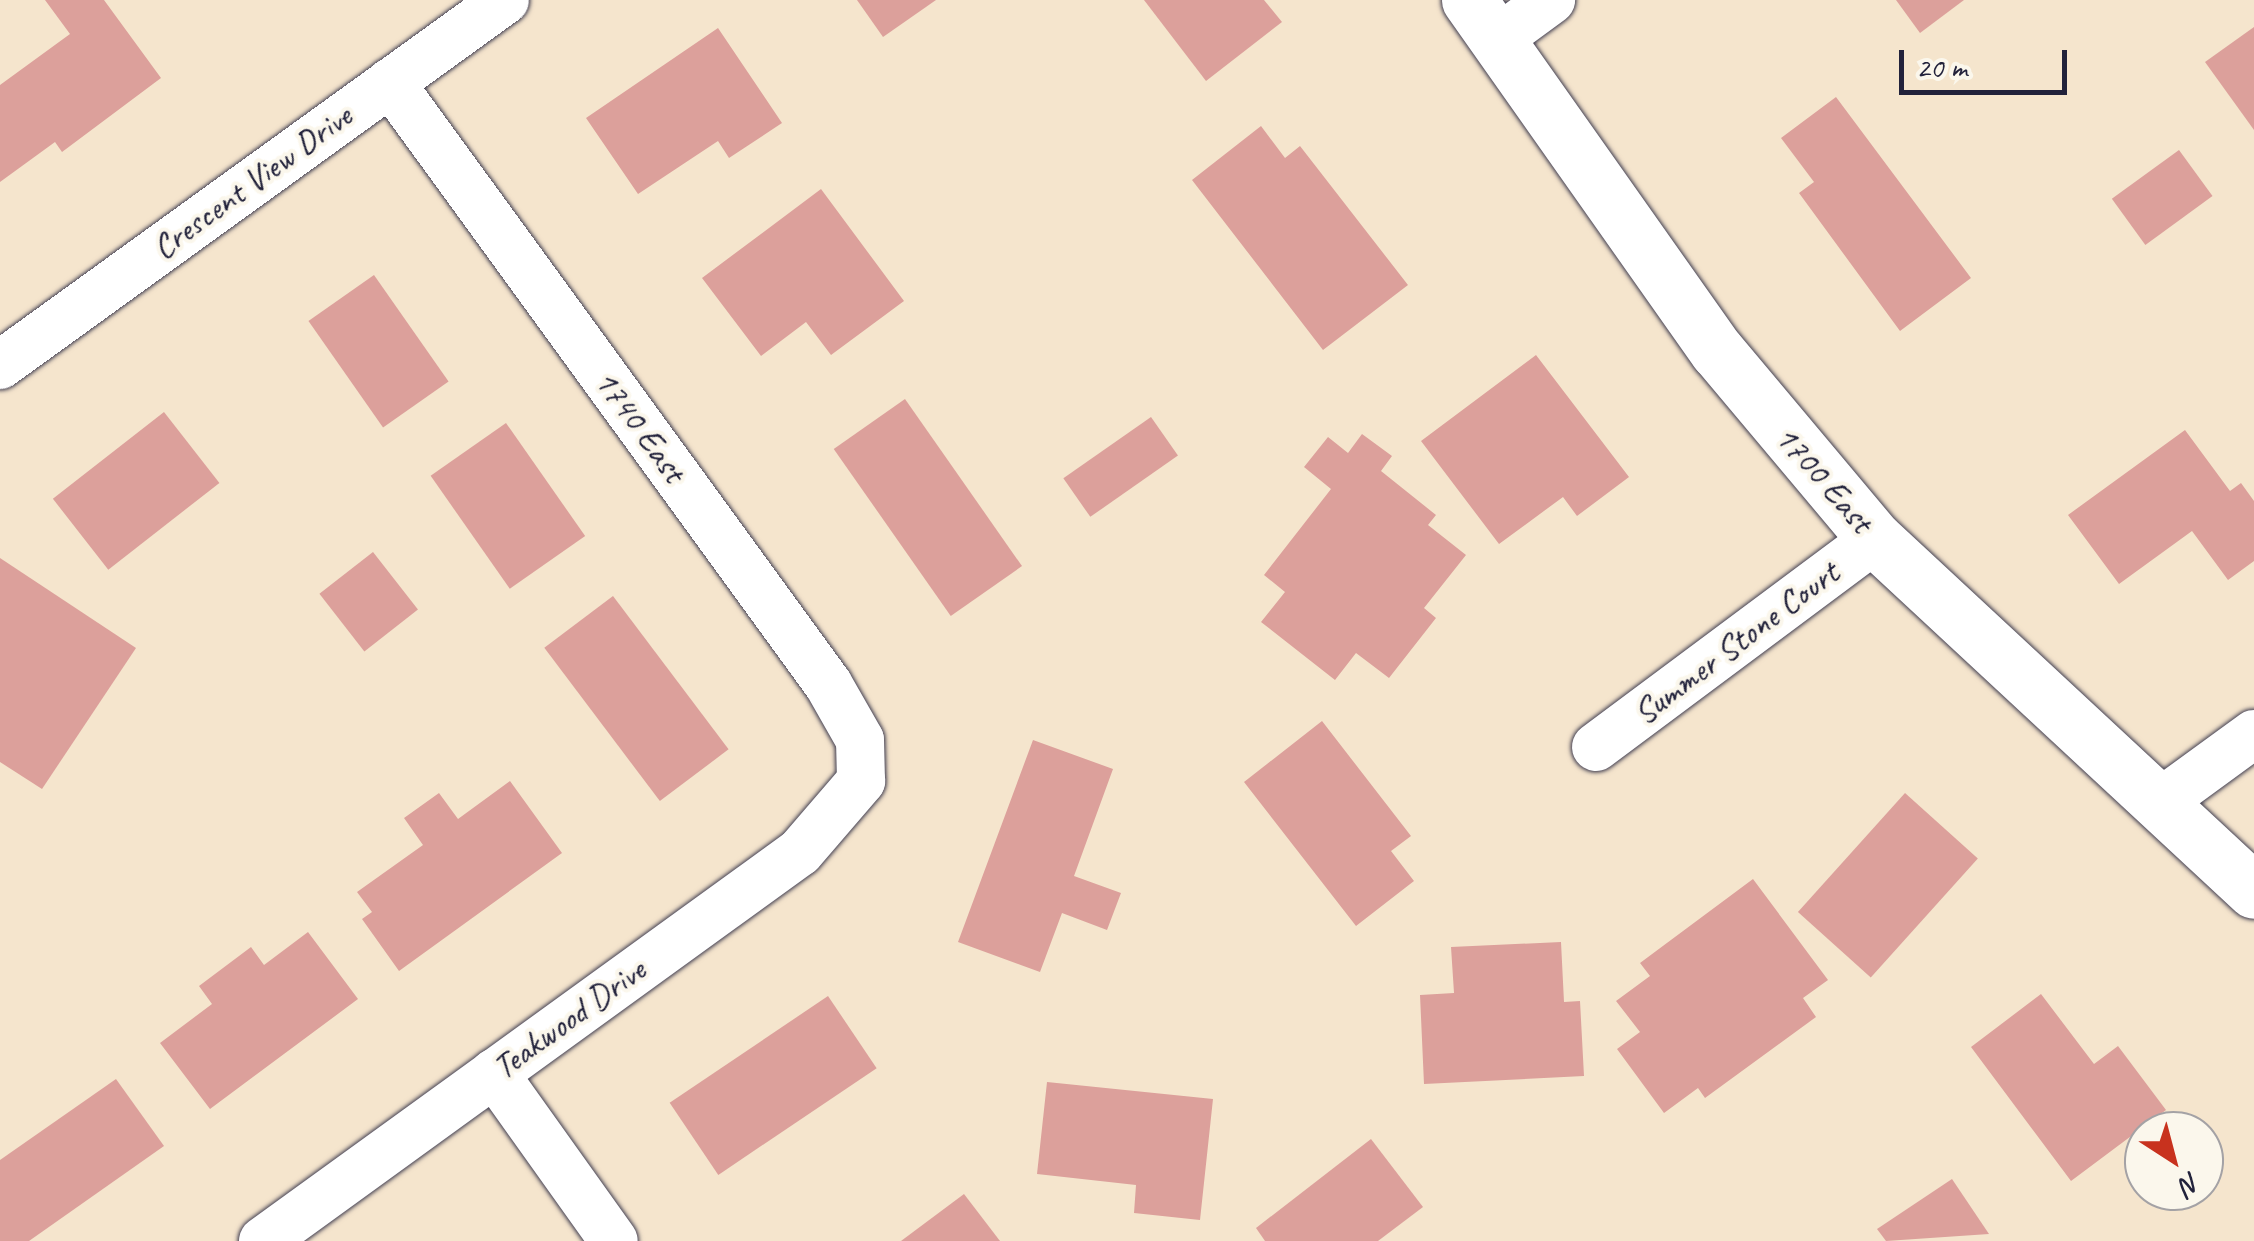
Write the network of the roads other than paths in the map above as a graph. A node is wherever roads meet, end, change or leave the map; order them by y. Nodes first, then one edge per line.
1 (504, 0) edge
2 (1551, 0) edge
3 (1484, 19) edge
4 (390, 82) junction
5 (0, 365) edge
6 (1875, 539) junction
7 (2254, 734) edge
8 (1596, 748) dead end
9 (861, 781) joint
10 (2158, 804) junction
11 (2254, 891) edge
12 (494, 1073) junction
13 (263, 1241) edge
14 (614, 1241) edge

1 - 4 street, Crescent View Drive
2 - 3 street
3 - 6 main road, 1700 East
4 - 5 street, Crescent View Drive
4 - 9 street, 1740 East
6 - 8 street, Summer Stone Court
6 - 10 main road, 1700 East
7 - 10 street
9 - 12 street, Teakwood Drive
10 - 11 main road, 1700 East
12 - 13 street, Teakwood Drive
12 - 14 street

